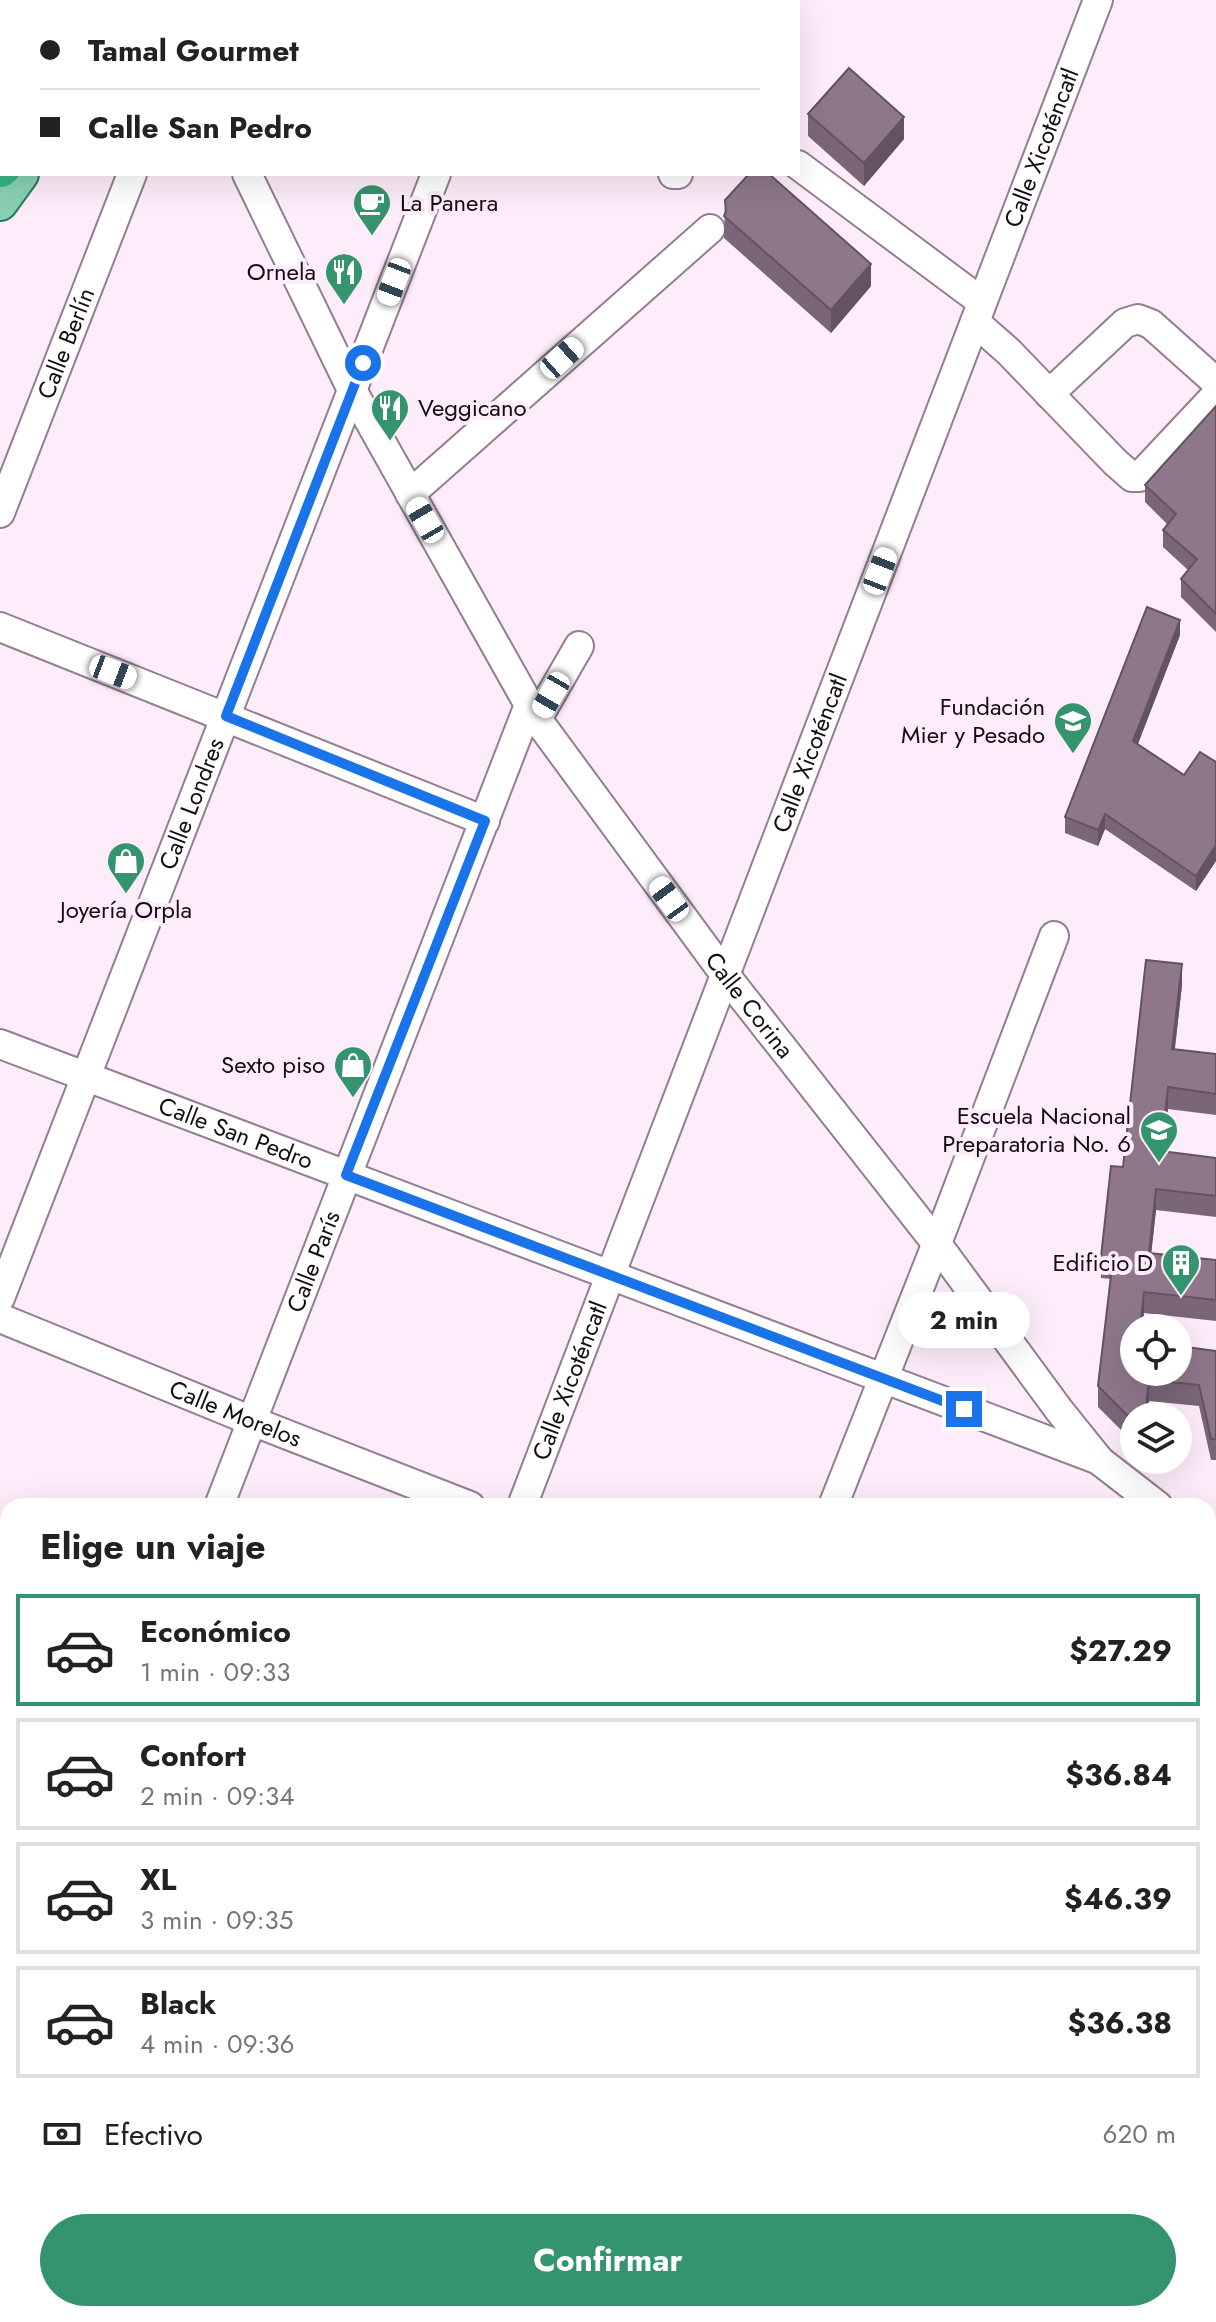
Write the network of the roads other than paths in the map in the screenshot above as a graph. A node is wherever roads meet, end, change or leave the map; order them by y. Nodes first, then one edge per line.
1 (1098, 0) edge
2 (800, 167) edge
3 (20, 176) edge
4 (131, 176) edge
5 (248, 176) edge
6 (435, 176) edge
7 (0, 203) edge
8 (710, 229) dead end
9 (979, 312) junction
10 (1216, 382) edge
11 (352, 390) junction
12 (1049, 394) junction
13 (1216, 395) edge
14 (419, 486) junction
15 (0, 513) edge
16 (0, 627) edge
17 (579, 646) dead end
18 (533, 712) junction
19 (226, 716) junction
20 (485, 821) junction
21 (1054, 936) dead end
22 (726, 976) junction
23 (0, 1044) edge
24 (84, 1077) junction
25 (346, 1175) junction
26 (937, 1244) junction
27 (609, 1276) junction
28 (0, 1298) edge
29 (0, 1318) edge
30 (882, 1378) junction
31 (252, 1421) junction
32 (1100, 1461) junction
33 (1128, 1496) edge
34 (222, 1498) edge
35 (449, 1498) edge
36 (525, 1498) edge
37 (836, 1498) edge

1 - 9 street, Calle Xicoténcatl
2 - 9 street
3 - 7 main road
4 - 15 street, Calle Berlín
5 - 11 street, Calle Corina
6 - 11 street, Calle Londres
8 - 14 street
9 - 12 street
9 - 22 street, Calle Xicoténcatl
10 - 12 street
11 - 14 street, Calle Corina
11 - 19 street, Calle Londres
12 - 13 street
14 - 18 street, Calle Corina
16 - 19 street
17 - 18 street, Calle París
18 - 20 street, Calle París
18 - 22 street, Calle Corina
19 - 20 street
19 - 24 street, Calle Londres
20 - 25 street, Calle París
21 - 26 street
22 - 26 street, Calle Corina
22 - 27 street, Calle Xicoténcatl
23 - 24 street, Calle San Pedro
24 - 25 street, Calle San Pedro
24 - 28 street, Calle Londres
25 - 27 street, Calle San Pedro
25 - 31 street, Calle París
26 - 30 street
26 - 32 street, Calle Corina
27 - 30 street, Calle San Pedro
27 - 36 street, Calle Xicoténcatl
29 - 31 street, Calle Morelos
30 - 32 street, Calle San Pedro
30 - 37 street
31 - 34 street, Calle París
31 - 35 street, Calle Morelos
32 - 33 street, Calle Corina

